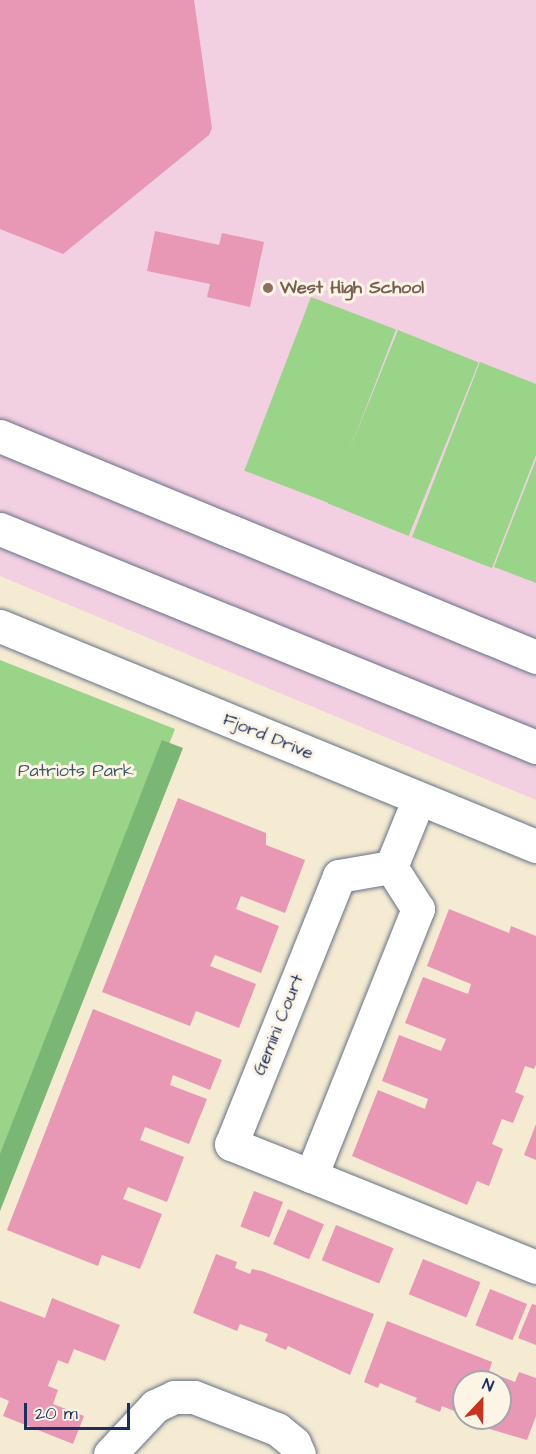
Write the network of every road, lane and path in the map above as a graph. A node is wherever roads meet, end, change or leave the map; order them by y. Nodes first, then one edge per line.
1 (0, 436) edge
2 (0, 529) edge
3 (0, 626) edge
4 (536, 657) edge
5 (536, 747) edge
6 (419, 798) junction
7 (536, 846) edge
8 (391, 867) junction
9 (311, 1176) junction
10 (536, 1267) edge
11 (110, 1454) edge
12 (299, 1454) edge

1 - 4 street
2 - 5 street
3 - 6 street, Fjord Drive
6 - 7 street, Fjord Drive
6 - 8 street
8 - 9 street
8 - 9 street, Gemini Court
9 - 10 street, Gemini Court
11 - 12 street

